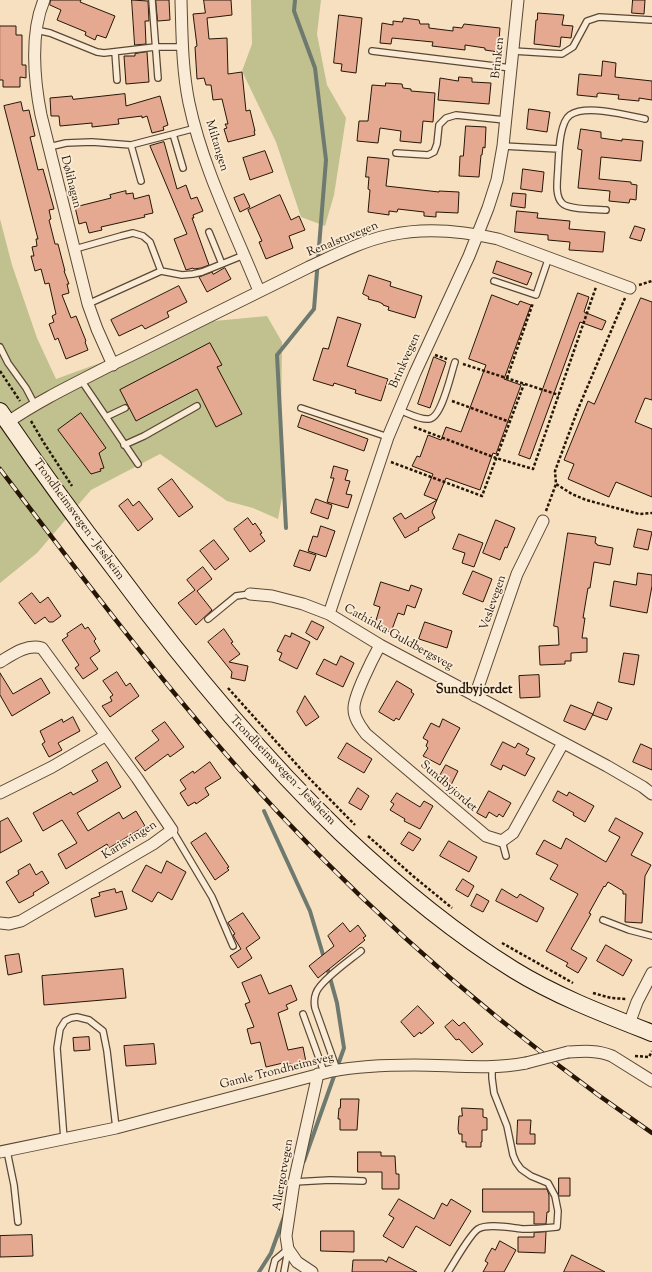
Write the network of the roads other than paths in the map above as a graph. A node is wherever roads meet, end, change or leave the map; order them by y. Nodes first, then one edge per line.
1 (44, 0) edge
2 (152, 0) edge
3 (180, 0) edge
4 (518, 0) edge
5 (652, 20) edge
6 (36, 30) junction
7 (155, 47) junction
8 (182, 47) junction
9 (372, 51) dead end
10 (513, 51) junction
11 (115, 52) junction
12 (511, 68) junction
13 (158, 78) dead end
14 (117, 80) dead end
15 (645, 119) dead end
16 (505, 120) junction
17 (196, 128) junction
18 (173, 134) junction
19 (131, 145) junction
20 (503, 146) junction
21 (48, 148) junction
22 (559, 148) junction
23 (396, 153) dead end
24 (184, 168) dead end
25 (141, 181) dead end
26 (606, 210) dead end
27 (209, 232) dead end
28 (477, 234) junction
29 (75, 249) junction
30 (244, 255) junction
31 (549, 258) junction
32 (222, 264) junction
33 (160, 271) junction
34 (494, 281) dead end
35 (630, 288) road end
36 (259, 291) junction
37 (88, 304) junction
38 (0, 347) edge
39 (455, 362) road end
40 (113, 365) junction
41 (81, 380) junction
42 (197, 406) dead end
43 (30, 408) junction
44 (125, 408) dead end
45 (301, 408) dead end
46 (397, 415) junction
47 (4, 416) edge
48 (106, 417) junction
49 (388, 437) junction
50 (124, 444) junction
51 (138, 464) dead end
52 (543, 521) road end
53 (250, 594) joint
54 (329, 614) junction
55 (208, 619) dead end
56 (380, 645) junction
57 (0, 662) edge
58 (475, 696) junction
59 (105, 736) junction
60 (563, 743) junction
61 (0, 793) edge
62 (652, 794) edge
63 (172, 830) junction
64 (502, 841) junction
65 (506, 856) dead end
66 (603, 920) dead end
67 (0, 923) edge
68 (652, 936) edge
69 (233, 946) dead end
70 (361, 951) dead end
71 (652, 973) edge
72 (303, 1014) dead end
73 (629, 1024) junction
74 (652, 1033) edge
75 (492, 1067) junction
76 (337, 1070) junction
77 (321, 1073) junction
78 (652, 1080) edge
79 (116, 1128) junction
80 (64, 1139) junction
81 (3, 1152) edge
82 (363, 1181) dead end
83 (294, 1182) junction
84 (18, 1222) dead end
85 (288, 1249) junction
86 (272, 1272) edge
87 (284, 1272) edge
88 (312, 1272) edge
89 (448, 1272) edge

1 - 6 street, Dølihagan
2 - 7 lane
3 - 8 street, Miltangen
4 - 10 street, Brinken
5 - 10 lane
6 - 11 lane
6 - 21 street, Dølihagan
7 - 8 lane
7 - 11 lane
7 - 13 lane
8 - 17 street, Miltangen
9 - 12 lane
10 - 12 street, Brinken
11 - 14 lane
12 - 16 street, Brinken
15 - 22 lane
16 - 20 street, Brinkvegen
16 - 23 lane
17 - 18 lane
17 - 30 street, Miltangen
18 - 19 lane
18 - 24 lane
19 - 21 lane
19 - 25 lane
20 - 22 lane
20 - 28 street, Brinkvegen
21 - 29 street, Dølihagan
22 - 26 lane
27 - 32 lane
28 - 31 street, Renalstuvegen
28 - 36 street, Renalstuvegen
28 - 46 street, Brinkvegen
29 - 33 lane
29 - 37 street, Dølihagan
30 - 32 lane
30 - 36 street, Miltangen
31 - 34 lane
31 - 35 street, Renalstuvegen
32 - 33 lane
33 - 37 lane
36 - 40 street, Renalstuvegen
37 - 40 street, Dølihagan
38 - 43 lane
39 - 46 lane
40 - 41 street, Renalstuvegen
41 - 43 street, Renalstuvegen
41 - 48 lane
42 - 50 lane
43 - 47 street, Renalstuvegen
44 - 48 lane
45 - 49 lane
46 - 49 street, Brinkvegen
47 - 73 main road, Trondheimsvegen - Jessheim
48 - 50 lane
49 - 54 street, Brinkvegen
50 - 51 lane
52 - 58 street, Veslevegen
53 - 54 street, Cathinka Guldbergsveg
53 - 55 lane
54 - 56 street, Cathinka Guldbergsveg
56 - 58 street, Cathinka Guldbergsveg
56 - 64 street, Sundbyjordet
57 - 59 street, Karisvingen
58 - 60 street, Cathinka Guldbergsveg
59 - 61 street
59 - 63 street, Karisvingen
60 - 62 street, Cathinka Guldbergsveg
60 - 64 street
63 - 67 street, Karisvingen
63 - 69 lane
64 - 65 lane
66 - 68 lane
70 - 76 lane
71 - 73 street
72 - 77 lane
73 - 74 main road, Trondheimsvegen - Jessheim
75 - 76 street, Gamle Trondheimsveg
75 - 78 street, Gamle Trondheimsveg, bridge
75 - 89 lane
76 - 77 street, Gamle Trondheimsveg
77 - 79 street, Gamle Trondheimsveg
77 - 83 street, Allergotvegen
79 - 80 street, Gamle Trondheimsveg
79 - 80 lane
80 - 81 street, Gamle Trondheimsveg
81 - 84 lane
82 - 83 lane
83 - 85 street, Allergotvegen
85 - 86 lane
85 - 87 lane
85 - 88 street

